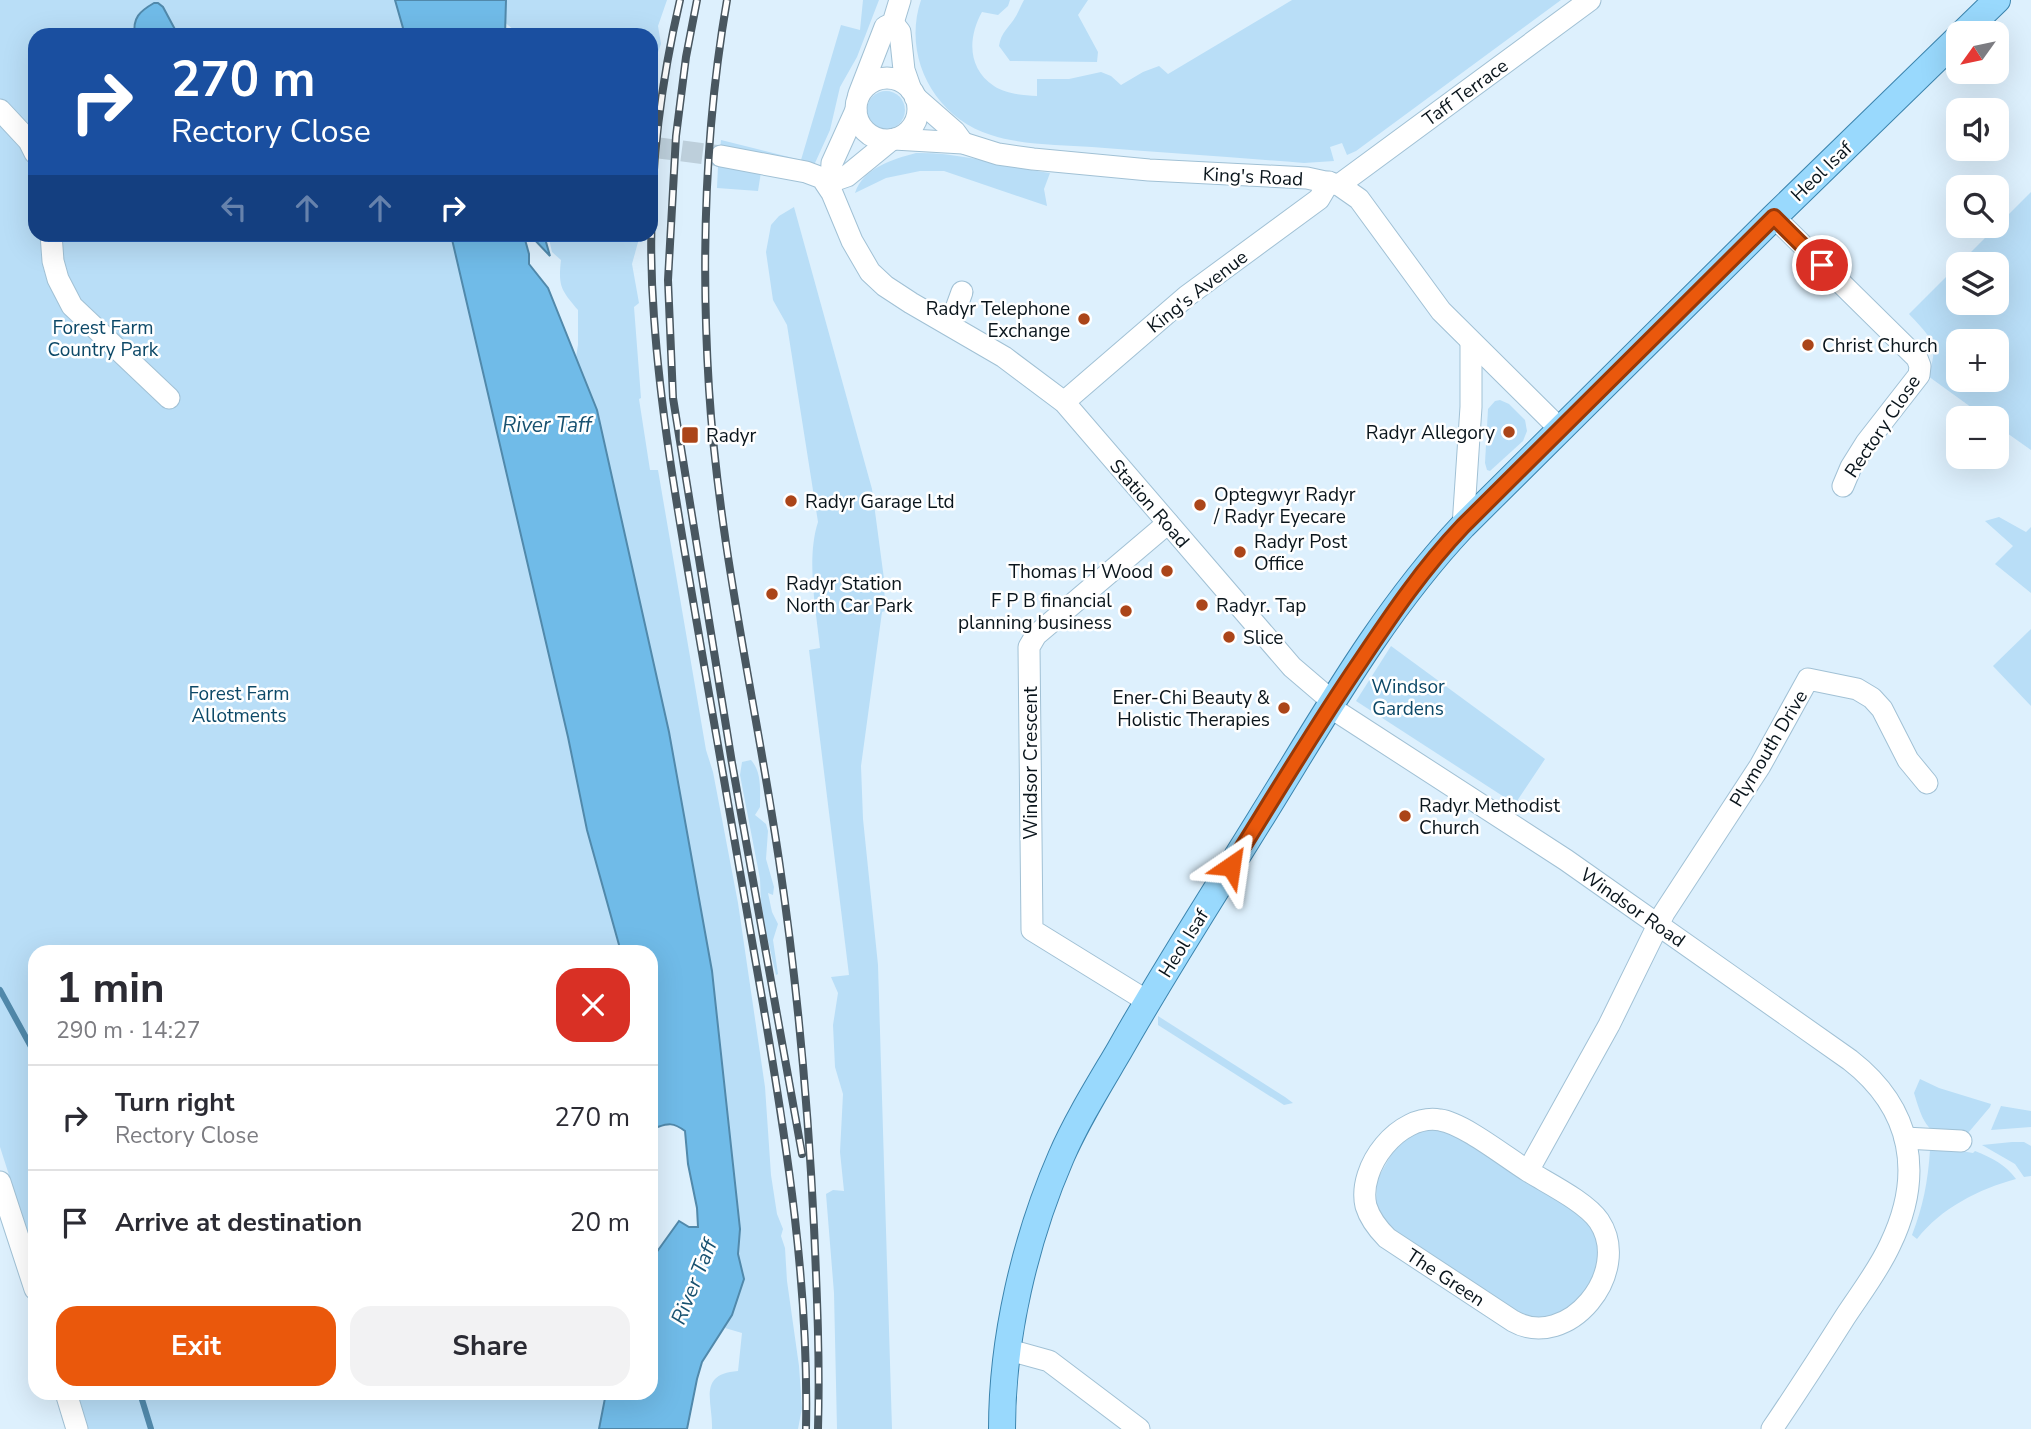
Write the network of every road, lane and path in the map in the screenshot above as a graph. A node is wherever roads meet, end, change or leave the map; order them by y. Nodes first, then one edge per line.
1 (900, 0) edge
2 (1590, 0) edge
3 (1997, 0) edge
4 (1975, 21) edge
5 (892, 23) junction
6 (1946, 50) edge
7 (913, 93) junction
8 (857, 105) junction
9 (0, 110) edge
10 (892, 139) junction
11 (28, 140) edge
12 (962, 143) junction
13 (721, 156) tunnel mouth
14 (829, 182) junction
15 (1334, 183) junction
16 (1774, 217) junction
17 (52, 242) edge
18 (962, 292) dead end
19 (950, 325) junction
20 (1471, 343) junction
21 (169, 398) dead end
22 (1064, 402) junction
23 (1560, 429) junction
24 (1843, 486) dead end
25 (1168, 523) junction
26 (1463, 526) junction
27 (1331, 705) junction
28 (1927, 783) dead end
29 (1658, 925) junction
30 (1147, 1001) junction
31 (1905, 1138) junction
32 (1961, 1141) dead end
33 (1528, 1171) junction
34 (0, 1182) edge
35 (28, 1268) edge
36 (1009, 1350) junction
37 (68, 1400) edge
38 (77, 1429) edge
39 (1002, 1429) edge
40 (1139, 1429) edge
41 (1772, 1429) edge

1 - 5 street
2 - 15 street, Taff Terrace
3 - 4 main road
5 - 7 street
5 - 8 street
6 - 16 main road, Heol Isaf
7 - 8 street
7 - 10 street
7 - 12 street
8 - 10 street
8 - 14 street
9 - 11 street
10 - 12 street, King's Road
10 - 14 street
12 - 15 street, King's Road
13 - 14 street
14 - 19 street, Station Road
15 - 20 street
15 - 22 street, King's Avenue
16 - 23 main road, Heol Isaf
16 - 24 street, Rectory Close
17 - 21 street
18 - 19 street
19 - 22 street, Station Road
20 - 23 street
20 - 26 street
22 - 25 street, Station Road
23 - 26 main road, Heol Isaf
25 - 27 street, Station Road
25 - 30 street, Windsor Crescent
26 - 27 main road, Heol Isaf
27 - 29 street, Windsor Road
27 - 30 main road, Heol Isaf
28 - 29 street, Plymouth Drive
29 - 31 street, Windsor Road
29 - 33 street
30 - 36 main road, Heol Isaf
31 - 32 street
31 - 41 street, Windsor Road
33 - 33 street, The Green
34 - 35 street
36 - 39 main road, Heol Isaf
36 - 40 street
37 - 38 street

